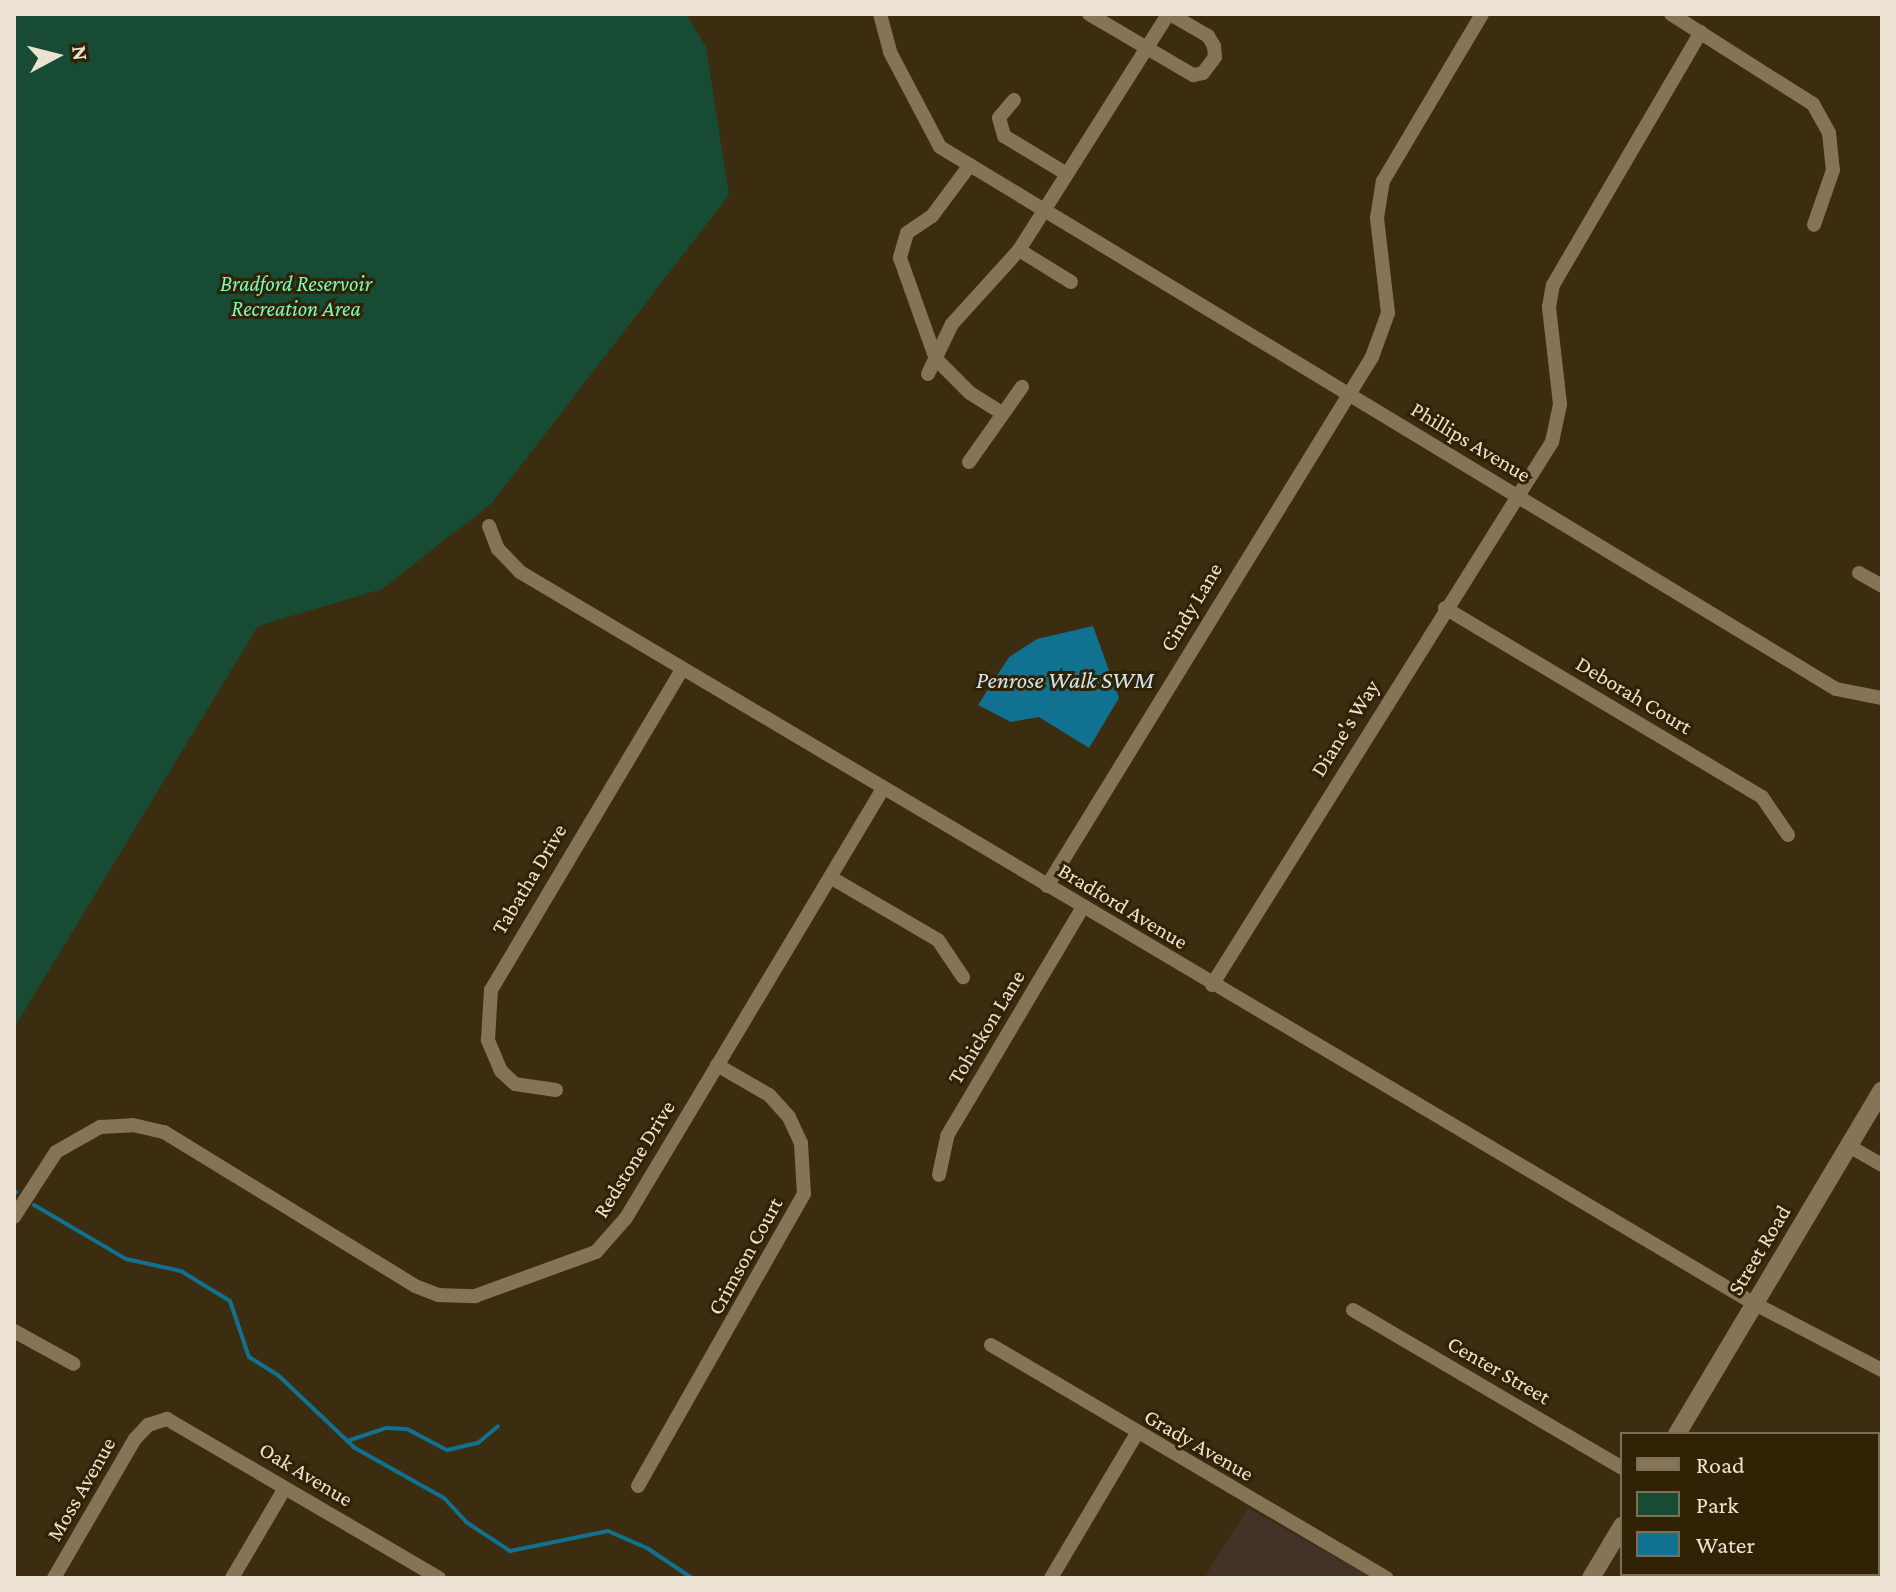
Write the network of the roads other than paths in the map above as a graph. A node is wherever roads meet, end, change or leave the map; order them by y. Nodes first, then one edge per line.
1 (880, 14) edge
2 (1089, 14) edge
3 (1169, 14) edge
4 (1482, 14) edge
5 (1671, 14) edge
6 (1701, 32) junction
7 (1146, 48) junction
8 (1014, 100) dead end
9 (970, 165) junction
10 (1065, 173) junction
11 (1042, 209) junction
12 (1814, 225) dead end
13 (1019, 250) junction
14 (1071, 282) dead end
15 (936, 359) junction
16 (928, 374) dead end
17 (1022, 387) dead end
18 (1347, 393) junction
19 (1001, 412) junction
20 (969, 462) dead end
21 (1515, 494) junction
22 (489, 526) dead end
23 (1859, 573) dead end
24 (1882, 586) edge
25 (1445, 608) junction
26 (682, 669) junction
27 (1882, 698) edge
28 (882, 790) junction
29 (1788, 835) dead end
30 (830, 877) junction
31 (1047, 886) junction
32 (1083, 907) junction
33 (963, 977) dead end
34 (1212, 985) junction
35 (717, 1065) junction
36 (556, 1090) dead end
37 (1882, 1090) edge
38 (1849, 1146) junction
39 (1882, 1165) edge
40 (939, 1175) dead end
41 (14, 1217) edge
42 (1755, 1304) junction
43 (1353, 1310) dead end
44 (14, 1331) edge
45 (991, 1345) dead end
46 (74, 1364) dead end
47 (1882, 1370) edge
48 (148, 1425) joint
49 (1678, 1432) edge
50 (1136, 1435) junction
51 (1620, 1467) edge
52 (638, 1486) dead end
53 (285, 1488) junction
54 (1620, 1529) edge
55 (54, 1578) edge
56 (232, 1578) edge
57 (439, 1578) edge
58 (1051, 1578) edge
59 (1387, 1578) edge
60 (1591, 1578) edge

1 - 9 street, Phillips Avenue
2 - 7 street
3 - 7 street
3 - 7 street
4 - 18 street, Cindy Lane
5 - 6 street
6 - 12 street
6 - 21 street, Diane's Way
7 - 10 street
8 - 10 street
9 - 11 street, Phillips Avenue
9 - 15 street
10 - 11 street
11 - 13 street
11 - 18 street, Phillips Avenue
13 - 14 street
13 - 15 street
15 - 16 street
15 - 19 street
17 - 19 street
18 - 21 street, Phillips Avenue
18 - 31 street, Cindy Lane
19 - 20 street
21 - 25 street, Diane's Way
21 - 27 street, Phillips Avenue
22 - 26 street, Bradford Avenue
23 - 24 street
25 - 29 street, Deborah Court
25 - 34 street, Diane's Way
26 - 28 street, Bradford Avenue
26 - 36 street, Tabatha Drive
28 - 30 street, Redstone Drive
28 - 31 street, Bradford Avenue
30 - 33 street
30 - 35 street, Redstone Drive
31 - 32 street, Bradford Avenue
32 - 34 street, Bradford Avenue
32 - 40 street, Tohickon Lane
34 - 42 street, Bradford Avenue
35 - 41 street, Redstone Drive
35 - 52 street, Crimson Court
37 - 38 main road, Street Road
38 - 39 street
38 - 42 main road, Street Road
42 - 47 street, Bradford Avenue
42 - 49 main road, Street Road
43 - 51 street, Center Street
44 - 46 street
45 - 50 street, Grady Avenue
48 - 53 street, Oak Avenue
48 - 55 street, Moss Avenue
50 - 58 street
50 - 59 street, Grady Avenue
53 - 56 street
53 - 57 street, Oak Avenue
54 - 60 main road

